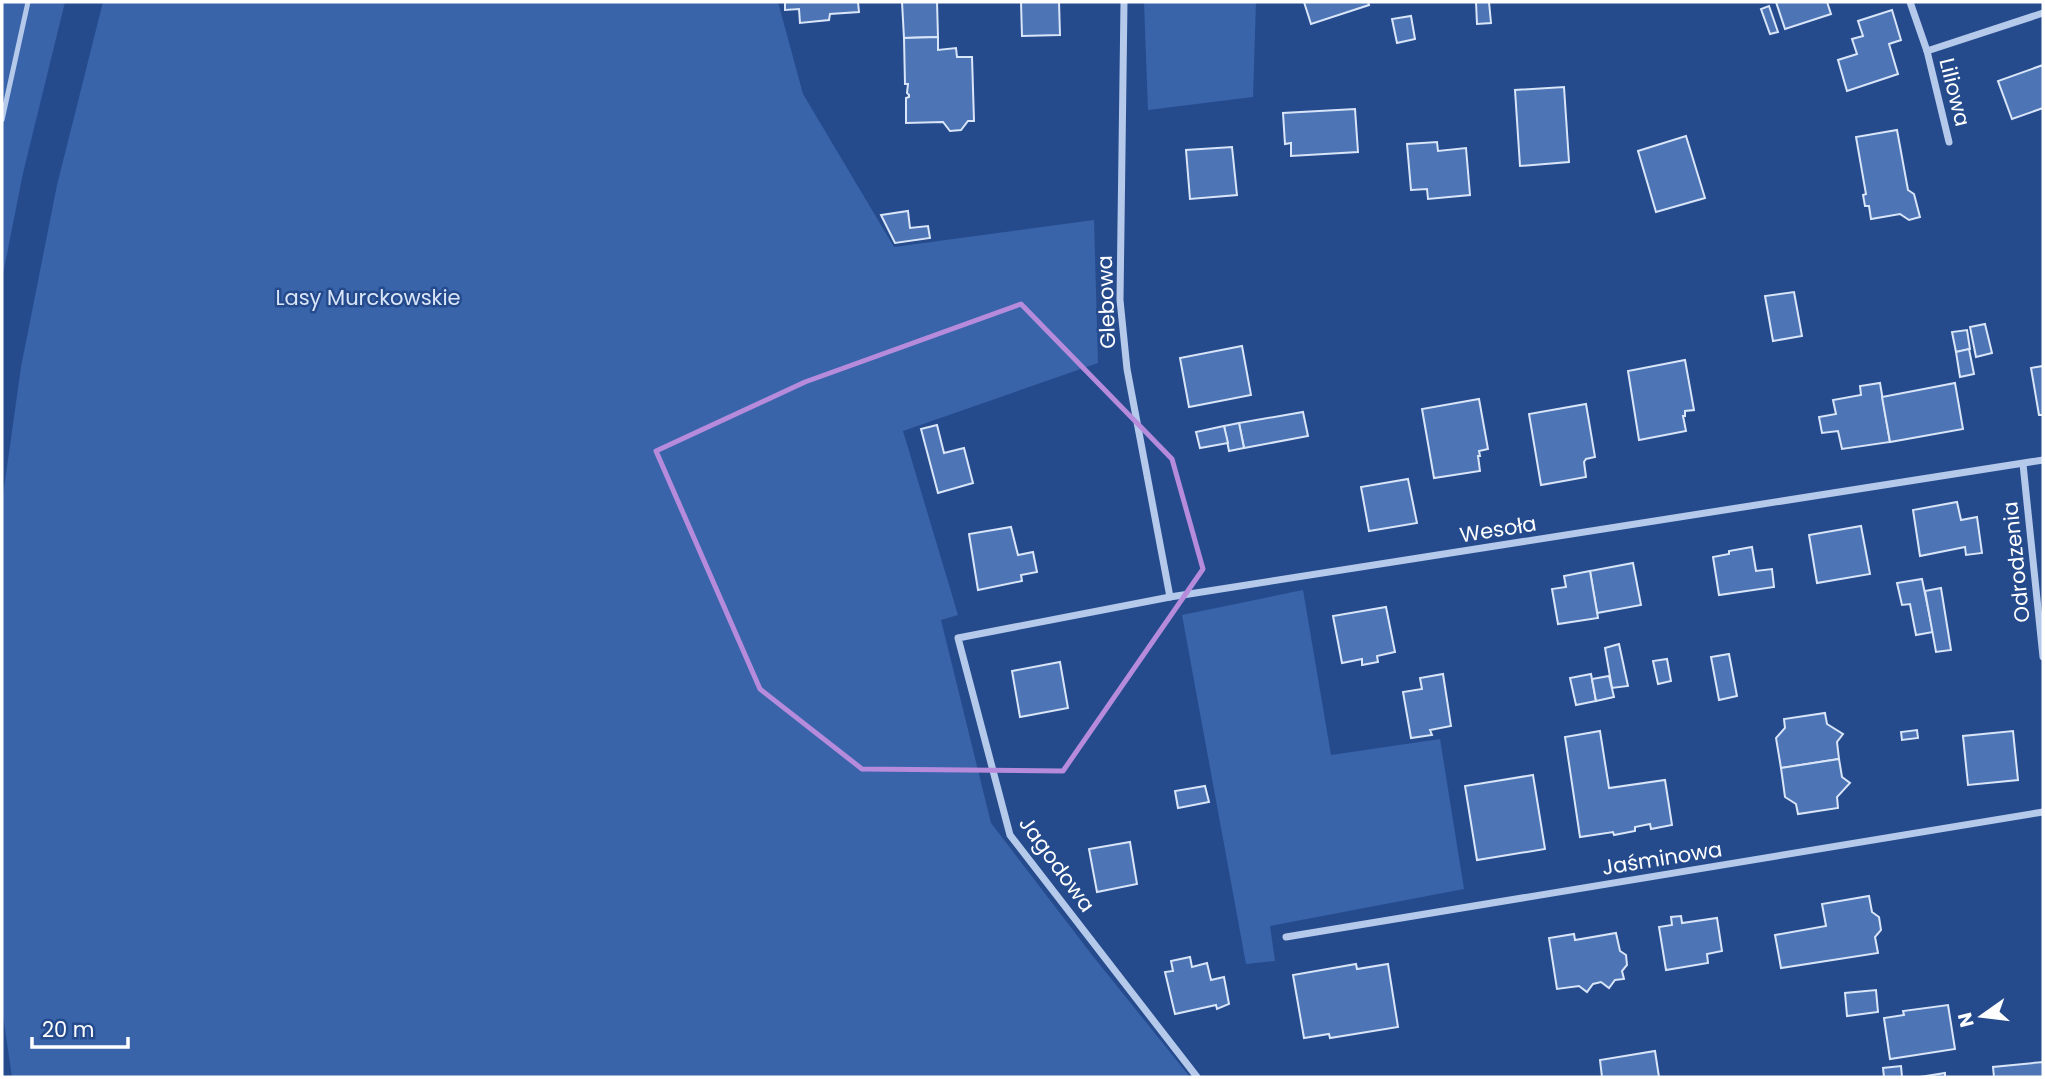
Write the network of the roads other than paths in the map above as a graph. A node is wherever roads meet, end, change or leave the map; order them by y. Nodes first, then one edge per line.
1 (27, 2) edge
2 (1124, 2) edge
3 (1910, 2) edge
4 (2043, 13) edge
5 (1927, 51) junction
6 (2, 120) edge
7 (1949, 142) dead end
8 (2043, 460) edge
9 (2022, 464) junction
10 (1170, 597) junction
11 (958, 638) joint
12 (2043, 657) edge
13 (2043, 812) edge
14 (1286, 937) dead end
15 (1197, 1077) edge

1 - 6 lane
2 - 10 street, Glebowa
3 - 5 street, Liliowa
4 - 5 street, Liliowa
5 - 7 street, Liliowa
8 - 9 street, Wesoła
9 - 10 street, Wesoła
9 - 12 street, Odrodzenia
10 - 11 street, Wesoła
11 - 15 street, Jagodowa
13 - 14 street, Jaśminowa

